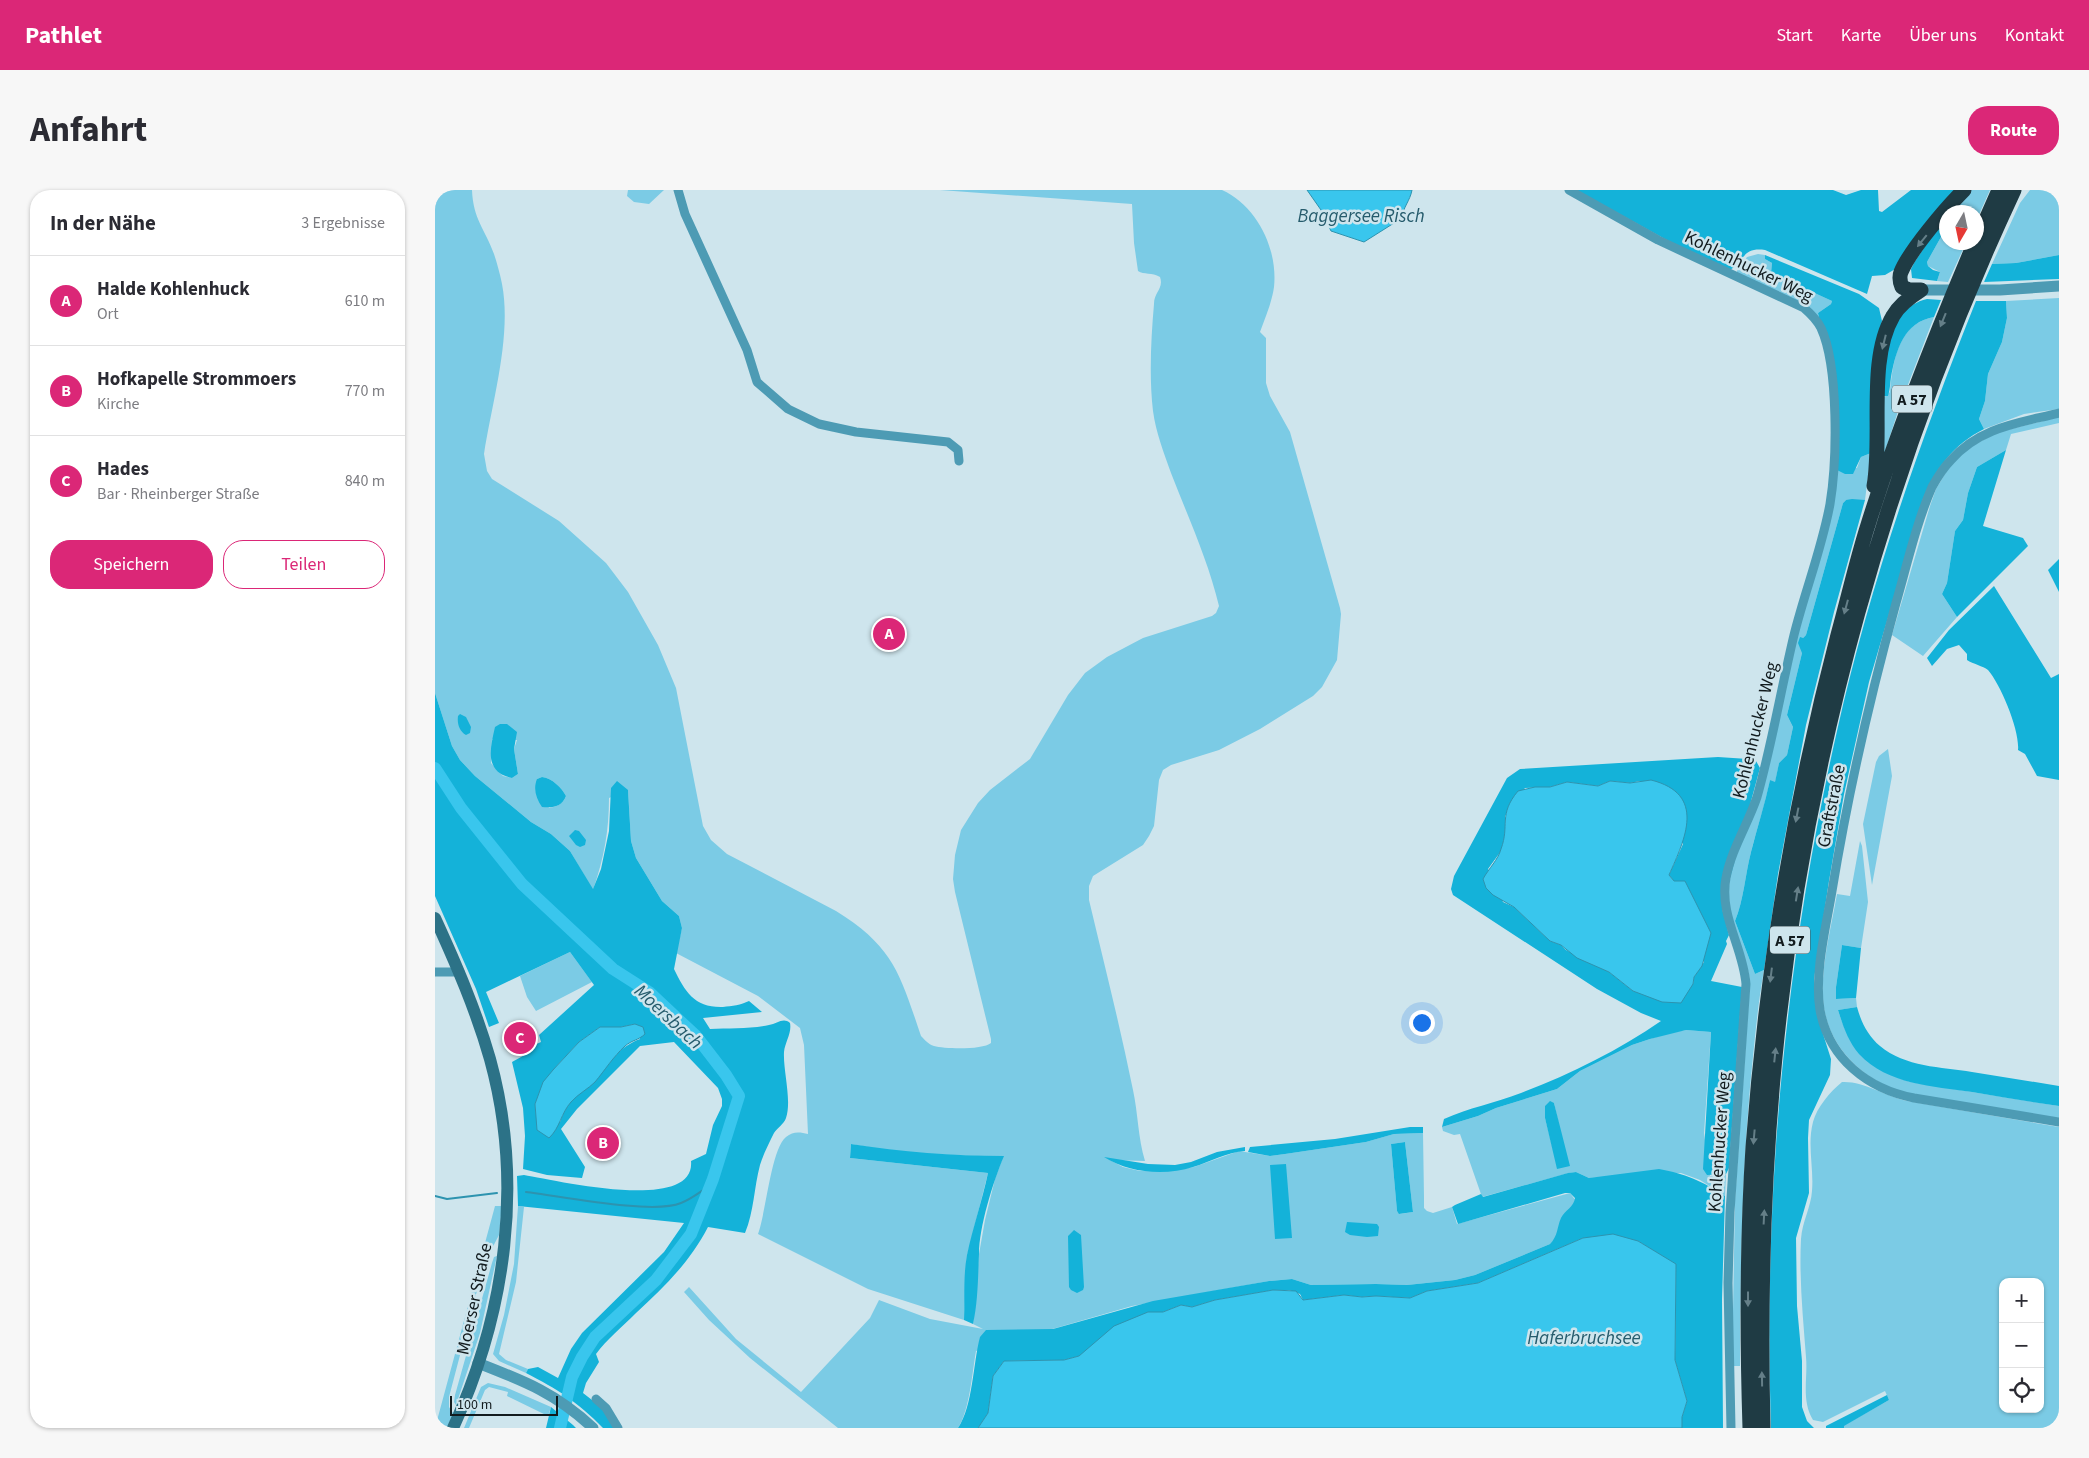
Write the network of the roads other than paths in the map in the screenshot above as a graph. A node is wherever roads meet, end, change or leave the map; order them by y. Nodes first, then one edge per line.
1 (679, 190) edge
2 (1569, 190) edge
3 (1964, 190) edge
4 (1999, 190) edge
5 (2014, 190) edge
6 (2025, 190) edge
7 (1984, 233) edge
8 (1984, 237) edge
9 (1984, 238) edge
10 (1977, 250) edge
11 (1978, 250) edge
12 (2059, 286) edge
13 (1927, 290) junction
14 (2059, 413) edge
15 (959, 461) dead end
16 (1858, 560) junction
17 (435, 918) edge
18 (435, 972) edge
19 (460, 972) junction
20 (2059, 1122) edge
21 (479, 1363) junction
22 (596, 1399) dead end
23 (453, 1428) edge
24 (593, 1428) edge
25 (618, 1428) edge
26 (1731, 1428) edge
27 (1750, 1428) edge
28 (1763, 1428) edge

1 - 15 street
2 - 26 street, Kohlenhucker Weg
3 -> 13 highway
4 - 7 highway, A 57
5 - 8 highway, A 57
6 - 9 highway
10 -> 16 highway, A 57
28 -> 11 highway, A 57
12 - 13 street
13 -> 16 highway
14 - 20 street, Graftstraße
16 -> 27 highway, A 57
17 - 19 main road, Moerser Straße
18 - 19 street
19 - 21 main road, Moerser Straße
21 - 23 main road, Moerser Straße
21 - 24 street
22 - 25 street

